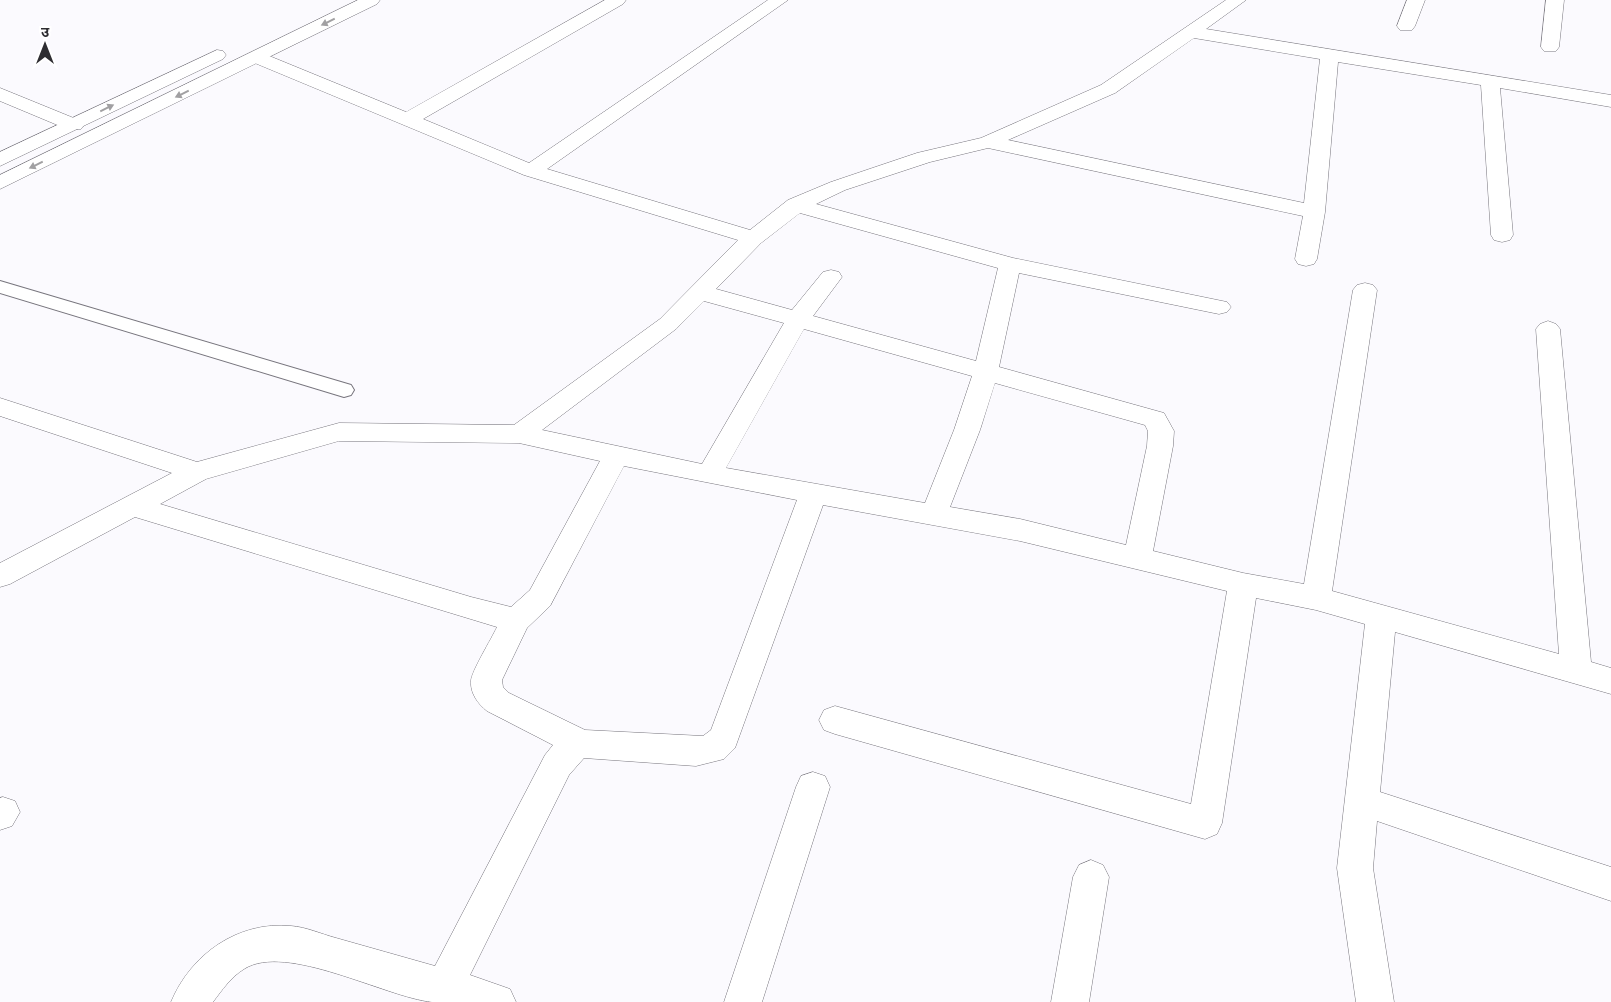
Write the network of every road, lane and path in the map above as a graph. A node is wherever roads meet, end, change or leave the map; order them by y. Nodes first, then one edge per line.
1 (334, 0) edge
2 (617, 0) edge
3 (779, 0) edge
4 (1237, 0) edge
5 (1416, 0) edge
6 (1555, 0) edge
7 (366, 1) edge
8 (1406, 26) dead end
9 (266, 32) dead end
10 (1191, 32) junction
11 (1550, 47) dead end
12 (232, 48) dead end
13 (1330, 55) junction
14 (256, 57) junction
15 (1490, 82) junction
16 (0, 94) edge
17 (1611, 101) edge
18 (407, 120) junction
19 (74, 125) junction
20 (988, 142) junction
21 (0, 160) edge
22 (531, 171) junction
23 (0, 183) edge
24 (796, 204) junction
25 (1314, 212) junction
26 (1502, 235) dead end
27 (753, 238) junction
28 (1306, 259) dead end
29 (1010, 264) junction
30 (831, 277) dead end
31 (0, 286) edge
32 (1365, 290) dead end
33 (700, 292) junction
34 (1219, 306) dead end
35 (798, 319) junction
36 (1548, 329) dead end
37 (986, 371) junction
38 (344, 390) dead end
39 (0, 407) edge
40 (519, 434) junction
41 (616, 455) junction
42 (197, 472) junction
43 (709, 476) junction
44 (814, 494) junction
45 (133, 506) junction
46 (934, 514) junction
47 (1138, 558) junction
48 (0, 576) edge
49 (1243, 584) junction
50 (1316, 598) junction
51 (1381, 617) junction
52 (516, 620) junction
53 (1576, 671) junction
54 (1611, 681) edge
55 (835, 720) dead end
56 (582, 744) junction
57 (813, 787) dead end
58 (1362, 801) junction
59 (1091, 877) dead end
60 (1611, 884) edge
61 (444, 987) junction
62 (190, 1002) edge
63 (497, 1002) edge
64 (743, 1002) edge
65 (1070, 1002) edge
66 (1375, 1002) edge

1 - 9 street
2 - 18 street
3 - 22 street
4 - 10 street
5 - 8 street
6 - 11 street
7 -> 14 street
10 - 13 street
10 - 20 street
19 -> 12 street
13 - 15 street
13 - 25 street
14 - 18 street
14 -> 23 street
15 - 17 street
15 - 26 street
16 - 19 street
18 - 22 street
19 - 21 street
20 - 24 street
20 - 25 street
22 - 27 street
24 - 27 street
24 - 29 street
25 - 28 street
27 - 33 street
29 - 34 street
29 - 37 street
30 - 35 street
31 - 38 lane
32 - 50 street
33 - 35 street
33 - 40 street
35 - 37 street
35 - 43 street
36 - 53 street
37 - 46 street
37 - 47 street
39 - 42 street
40 - 41 street
40 - 42 street
41 - 43 street
41 - 52 street
42 - 45 street
43 - 44 street
44 - 46 street
44 - 56 street
45 - 48 street
45 - 52 street
46 - 47 street
47 - 49 street
49 - 50 street
49 - 55 street
50 - 51 street
51 - 53 street
51 - 58 street
52 - 56 street
53 - 54 street
56 - 61 street
57 - 64 street
58 - 60 street
58 - 66 street
59 - 65 street
61 - 62 street
61 - 63 street

